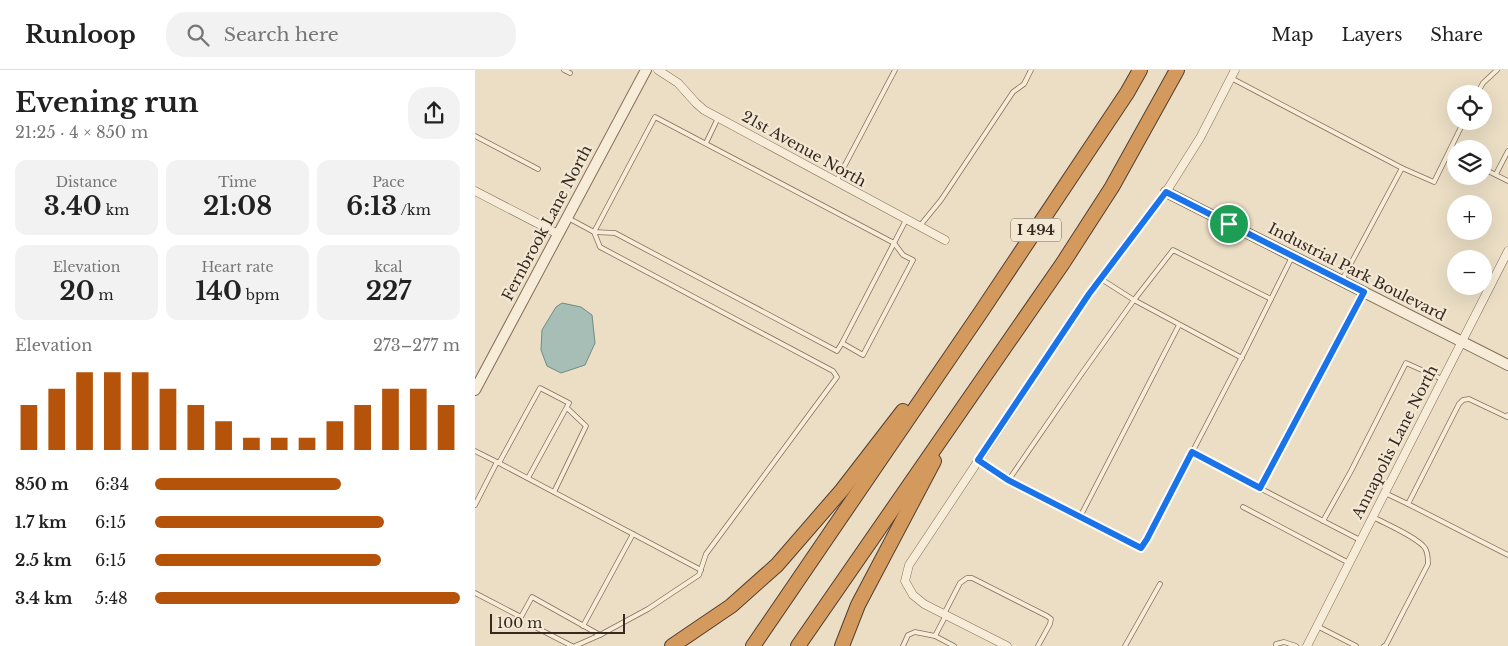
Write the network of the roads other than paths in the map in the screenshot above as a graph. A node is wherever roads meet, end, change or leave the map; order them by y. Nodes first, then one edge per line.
1 (564, 70) edge
2 (646, 70) edge
3 (658, 70) edge
4 (895, 70) edge
5 (1031, 70) edge
6 (1140, 70) edge
7 (1177, 70) edge
8 (1235, 70) edge
9 (1497, 70) edge
10 (570, 73) dead end
11 (1231, 78) junction
12 (1482, 85) edge
13 (718, 118) junction
14 (475, 136) edge
15 (706, 143) junction
16 (1508, 151) edge
17 (1447, 157) edge
18 (538, 168) dead end
19 (1402, 168) junction
20 (1492, 172) edge
21 (1495, 174) junction
22 (1508, 181) edge
23 (836, 182) junction
24 (475, 191) edge
25 (1166, 192) junction
26 (567, 218) junction
27 (906, 220) junction
28 (919, 226) junction
29 (594, 232) junction
30 (558, 234) junction
31 (945, 240) dead end
32 (895, 244) junction
33 (1508, 251) edge
34 (1293, 256) junction
35 (1101, 279) junction
36 (1342, 280) junction
37 (1364, 292) junction
38 (1271, 299) junction
39 (1134, 300) junction
40 (1179, 324) junction
41 (1462, 342) junction
42 (842, 343) junction
43 (1242, 358) junction
44 (1508, 364) edge
45 (1443, 379) junction
46 (929, 387) junction
47 (475, 390) edge
48 (974, 392) junction
49 (567, 408) junction
50 (1508, 415) edge
51 (475, 451) edge
52 (1192, 452) junction
53 (978, 460) junction
54 (498, 462) junction
55 (528, 478) junction
56 (1008, 480) junction
57 (1260, 488) junction
58 (553, 492) junction
59 (1385, 493) junction
60 (1408, 504) junction
61 (475, 505) edge
62 (1243, 507) dead end
63 (1373, 516) junction
64 (1080, 517) junction
65 (1323, 521) junction
66 (633, 534) junction
67 (1361, 540) junction
68 (1508, 555) edge
69 (1349, 562) junction
70 (701, 570) junction
71 (1160, 584) dead end
72 (475, 593) edge
73 (945, 614) junction
74 (583, 626) junction
75 (1317, 626) junction
76 (537, 628) dead end
77 (600, 635) junction
78 (935, 636) junction
79 (1276, 645) edge
80 (573, 646) edge
81 (672, 646) edge
82 (753, 646) edge
83 (798, 646) edge
84 (842, 646) edge
85 (903, 646) edge
86 (954, 646) edge
87 (1007, 646) edge
88 (1038, 646) edge
89 (1125, 646) edge
90 (1296, 646) edge
91 (1307, 646) edge
92 (1356, 646) edge
93 (1384, 646) edge

1 - 10 lane
2 - 26 street, Fernbrook Lane North
3 - 13 street, 21st Avenue North
4 - 23 lane
5 - 28 lane
6 - 46 highway, I 494
7 - 48 highway, I 494
8 - 11 street
9 - 12 lane
11 - 19 lane
11 - 25 street
13 - 15 lane
13 - 23 street, 21st Avenue North
14 - 18 lane
15 - 29 lane
15 - 32 lane
16 - 21 lane
17 - 19 lane
19 - 36 lane
20 - 21 lane
21 - 22 lane
23 - 27 street, 21st Avenue North
24 - 30 street
25 - 34 street, Industrial Park Boulevard
25 - 35 street
26 - 29 lane
26 - 30 street, Fernbrook Lane North
27 - 28 street, 21st Avenue North
27 - 32 lane
28 - 31 street, 21st Avenue North
29 - 42 lane
29 - 70 lane
30 - 47 street, Fernbrook Lane North
32 - 42 lane
32 - 42 lane
33 - 41 street, Annapolis Lane North
34 - 36 street, Industrial Park Boulevard
34 - 38 lane
35 - 39 lane
35 - 53 street
36 - 37 street, Industrial Park Boulevard
37 - 41 street, Industrial Park Boulevard
37 - 57 lane
38 - 39 lane
38 - 43 lane
39 - 40 lane
39 - 56 lane
40 - 43 lane
40 - 64 lane
41 - 44 street, Industrial Park Boulevard
41 - 45 street, Annapolis Lane North
43 - 52 lane
45 - 59 street, Annapolis Lane North
45 - 65 lane
46 - 81 highway
46 - 82 highway, I 494
48 - 83 highway, I 494
48 - 84 highway
49 - 54 lane
49 - 55 lane
49 - 58 lane
50 - 60 lane
51 - 54 lane
52 - 57 lane
52 - 64 lane
53 - 56 lane
53 - 73 street
54 - 55 lane
54 - 61 lane
55 - 58 lane
56 - 64 lane
57 - 65 lane
58 - 66 lane
59 - 60 lane
59 - 63 street, Annapolis Lane North
60 - 68 lane
62 - 69 lane
63 - 67 street, Annapolis Lane North
63 - 93 lane
65 - 67 lane
66 - 70 lane
66 - 74 lane
67 - 69 street, Annapolis Lane North
69 - 75 street, Annapolis Lane North
70 - 77 lane
71 - 89 lane
72 - 74 lane
73 - 78 lane
73 - 87 street
73 - 88 lane
74 - 77 lane
75 - 91 street, Annapolis Lane North
75 - 92 lane
76 - 80 lane
77 - 80 lane
78 - 85 lane
78 - 86 lane
79 - 90 lane

